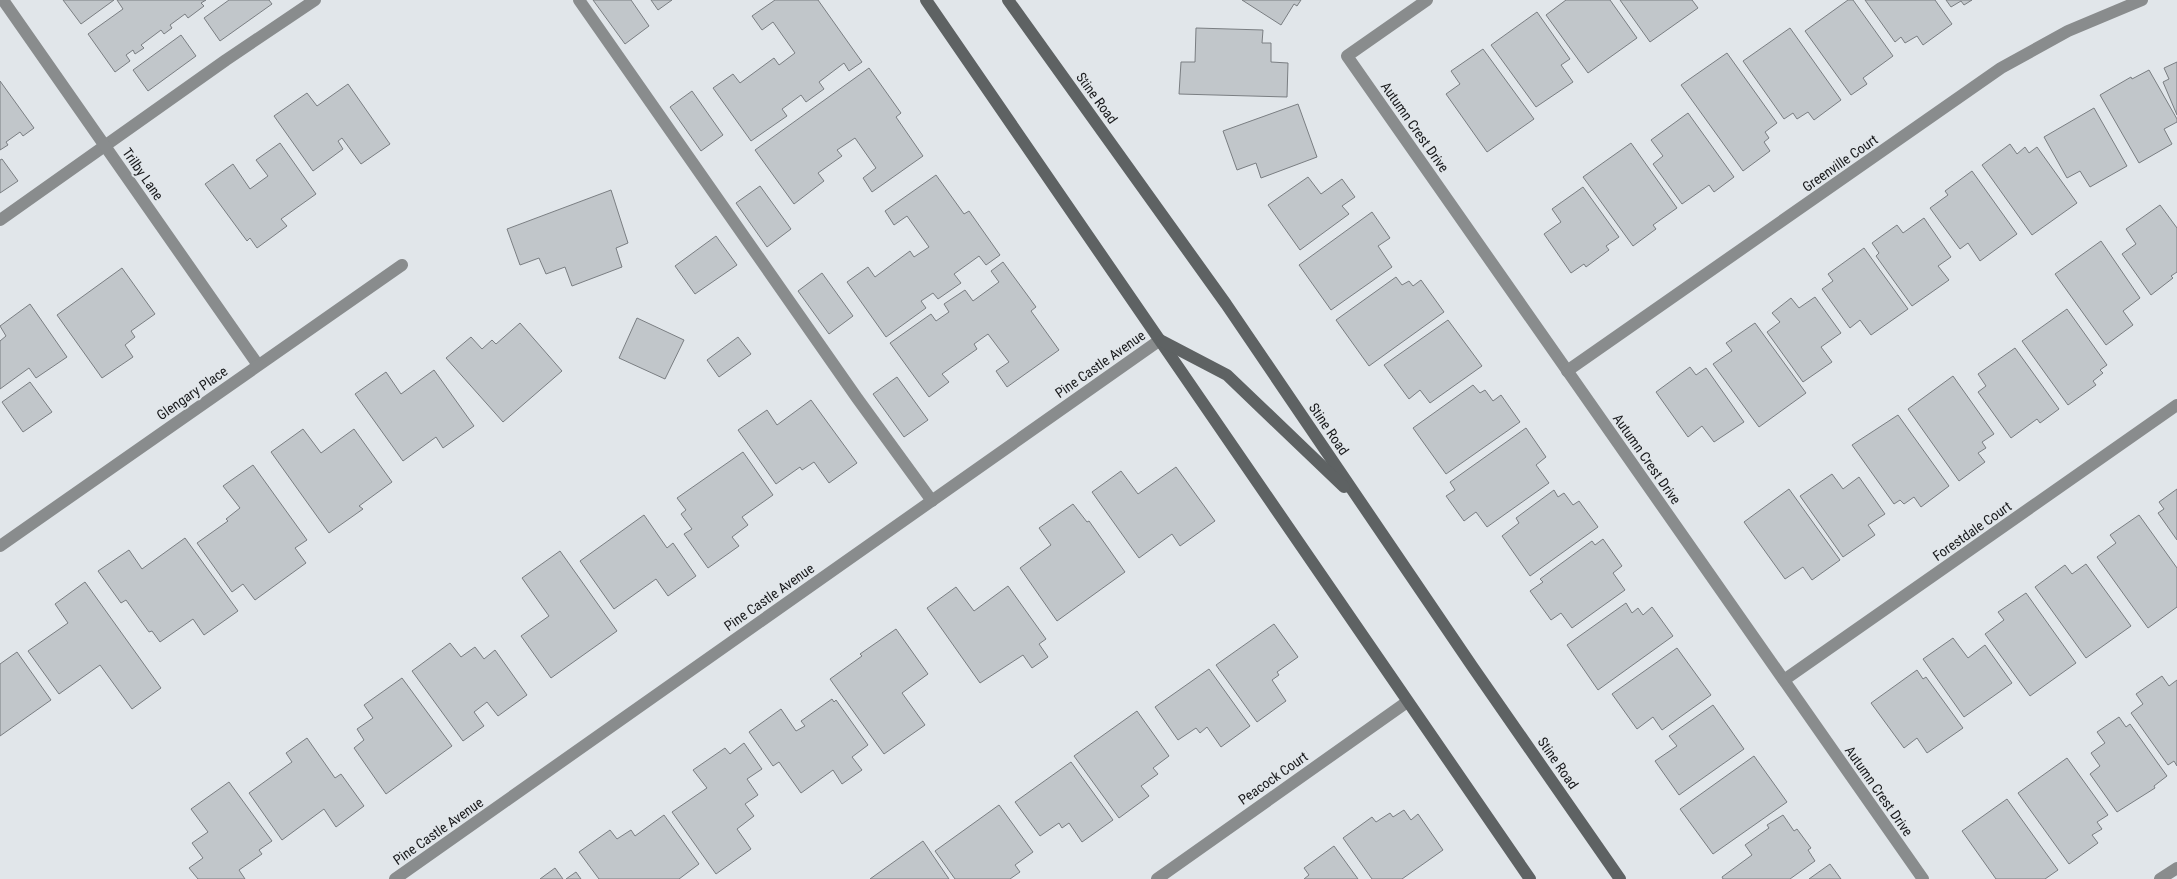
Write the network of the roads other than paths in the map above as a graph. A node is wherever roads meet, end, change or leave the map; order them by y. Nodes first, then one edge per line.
1 (3, 0) edge
2 (315, 0) edge
3 (579, 0) edge
4 (926, 0) edge
5 (1008, 0) edge
6 (1426, 0) edge
7 (2142, 0) edge
8 (104, 145) junction
9 (0, 220) edge
10 (402, 264) dead end
11 (1160, 340) junction
12 (258, 365) junction
13 (1567, 371) junction
14 (2177, 405) edge
15 (932, 501) junction
16 (1362, 504) junction
17 (0, 546) edge
18 (1784, 680) junction
19 (1407, 702) junction
20 (2177, 868) edge
21 (395, 879) edge
22 (1157, 879) edge
23 (1530, 879) edge
24 (1620, 879) edge
25 (1923, 879) edge
26 (2160, 879) edge

1 - 8 street, Trilby Lane
2 - 8 street
3 - 15 street
4 - 11 main road
5 - 16 main road, Stine Road
6 - 13 street, Autumn Crest Drive
7 - 13 street, Greenville Court
8 - 9 street
8 - 12 street, Trilby Lane
10 - 12 street, Glengary Place
11 - 15 street, Pine Castle Avenue
11 - 16 main road
11 - 19 main road
12 - 17 street, Glengary Place
13 - 18 street, Autumn Crest Drive
14 - 18 street, Forestdale Court
15 - 21 street, Pine Castle Avenue
16 - 24 main road, Stine Road
18 - 25 street, Autumn Crest Drive
19 - 22 street, Peacock Court
19 - 23 main road
20 - 26 street

